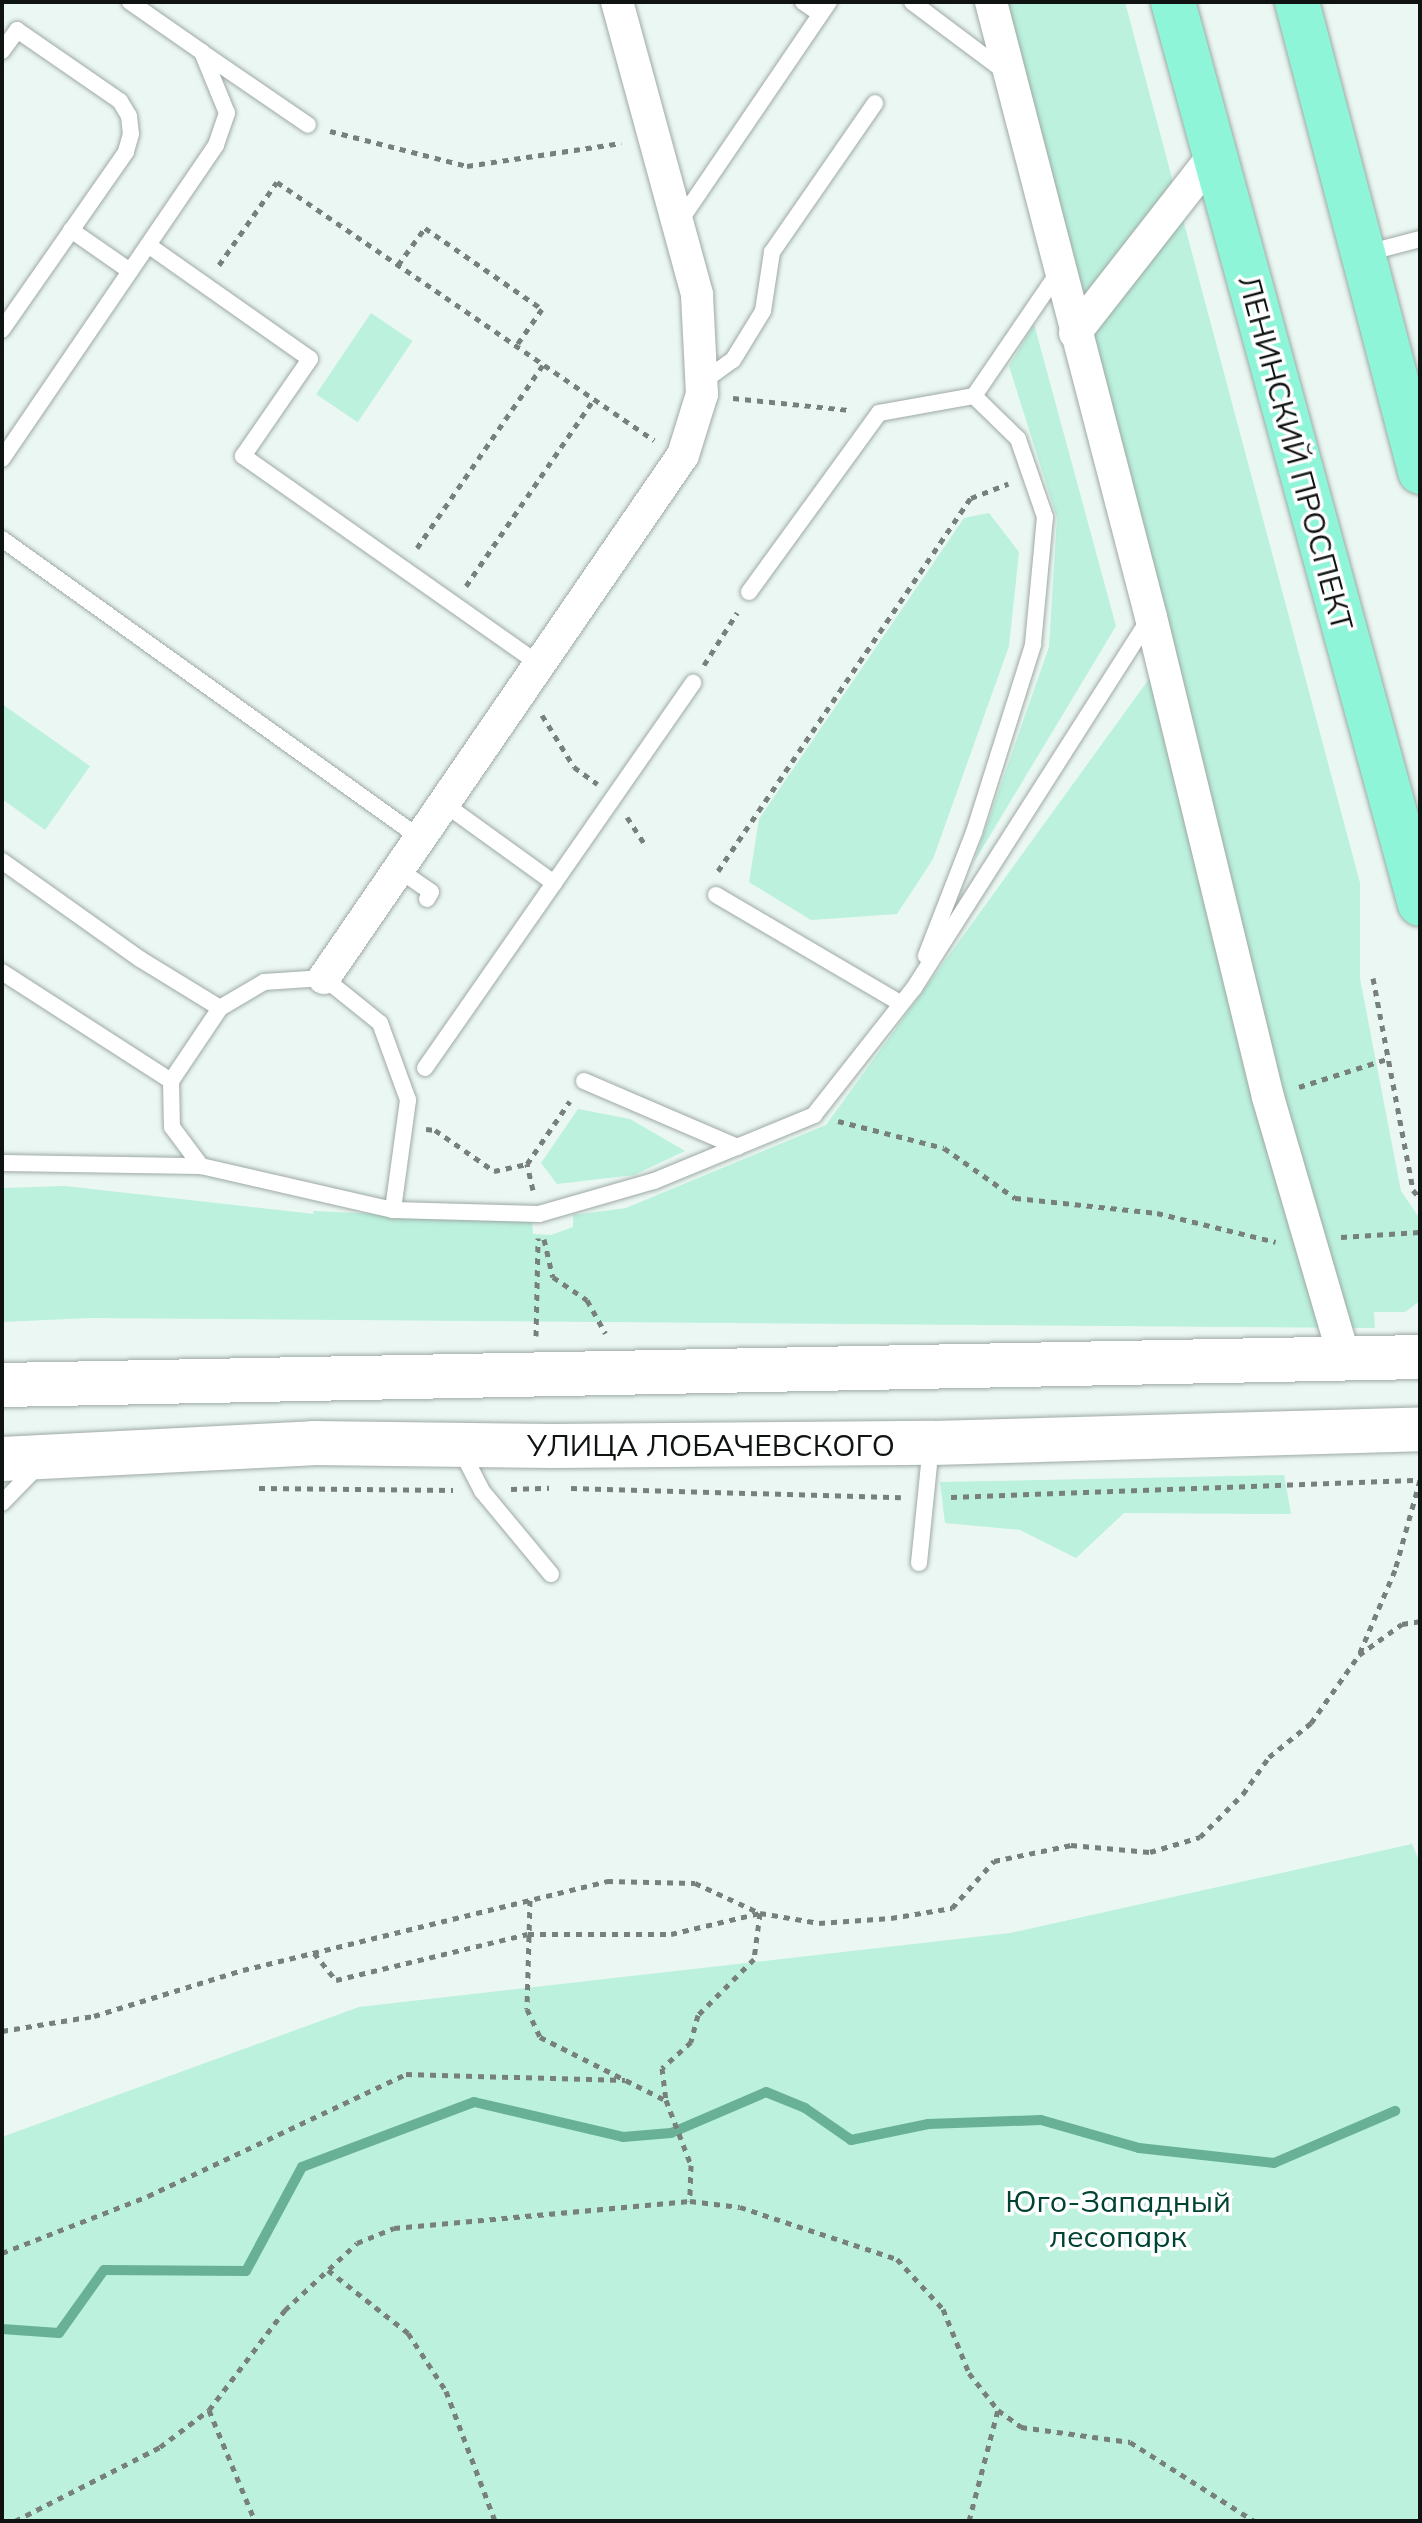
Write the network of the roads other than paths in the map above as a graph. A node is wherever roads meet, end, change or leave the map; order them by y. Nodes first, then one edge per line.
1 (130, 2) edge
2 (617, 2) edge
3 (803, 2) edge
4 (912, 2) edge
5 (991, 2) edge
6 (1173, 2) edge
7 (1297, 2) edge
8 (824, 8) edge
9 (2, 51) edge
10 (202, 52) junction
11 (1010, 75) junction
12 (875, 103) dead end
13 (308, 125) road end
14 (1214, 155) junction
15 (680, 221) junction
16 (71, 230) junction
17 (1420, 239) edge
18 (148, 245) junction
19 (1363, 254) junction
20 (1060, 270) junction
21 (130, 271) junction
22 (2, 330) edge
23 (1075, 333) junction
24 (702, 389) junction
25 (974, 396) junction
26 (2, 459) edge
27 (1420, 472) edge
28 (2, 539) edge
29 (749, 592) dead end
30 (1151, 617) junction
31 (534, 672) junction
32 (693, 683) dead end
33 (443, 803) junction
34 (420, 838) junction
35 (2, 861) edge
36 (398, 869) junction
37 (554, 883) junction
38 (716, 895) dead end
39 (427, 899) dead end
40 (1420, 904) edge
41 (2, 972) edge
42 (324, 978) junction
43 (914, 988) junction
44 (900, 1003) junction
45 (220, 1008) junction
46 (425, 1068) dead end
47 (171, 1081) junction
48 (584, 1081) road end
49 (737, 1147) junction
50 (2, 1163) edge
51 (201, 1166) junction
52 (393, 1210) junction
53 (1344, 1357) junction
54 (1420, 1357) edge
55 (2, 1385) edge
56 (1420, 1429) edge
57 (932, 1443) junction
58 (458, 1446) junction
59 (46, 1458) junction
60 (2, 1459) edge
61 (2, 1503) edge
62 (919, 1563) dead end
63 (551, 1574) dead end

1 - 10 lane
2 - 15 street
3 - 8 lane
4 - 11 lane
5 - 11 street
6 - 14 main road, ЛЕНИНСКИЙ ПРОСПЕКТ
7 - 19 main road
8 - 15 lane
9 - 16 lane
10 - 13 lane
10 - 18 lane
11 - 20 street
12 - 24 lane
14 - 23 street
14 - 40 main road, ЛЕНИНСКИЙ ПРОСПЕКТ
15 - 24 street
16 - 21 lane
16 - 22 lane
17 - 19 lane
18 - 21 lane
18 - 31 lane
19 - 27 main road
20 - 23 street
20 - 25 lane
21 - 26 lane
23 - 30 street
24 - 31 street
25 - 29 lane
25 - 43 lane
28 - 34 lane
30 - 43 lane
30 - 53 street
31 - 33 street
32 - 37 lane
33 - 34 street
33 - 37 lane
34 - 36 street
35 - 45 lane
36 - 39 lane
36 - 42 street
37 - 46 lane
38 - 44 lane
41 - 47 lane
42 - 45 lane
42 - 52 lane
43 - 44 lane
44 - 49 lane
45 - 47 lane
47 - 51 lane
48 - 49 lane
49 - 52 lane
50 - 51 lane
51 - 52 lane
53 - 54 main road
53 - 55 main road
56 - 57 main road, УЛИЦА ЛОБАЧЕВСКОГО
57 - 58 main road, УЛИЦА ЛОБАЧЕВСКОГО
57 - 62 lane
58 - 59 main road, УЛИЦА ЛОБАЧЕВСКОГО
58 - 63 lane
59 - 60 main road, УЛИЦА ЛОБАЧЕВСКОГО
59 - 61 lane

